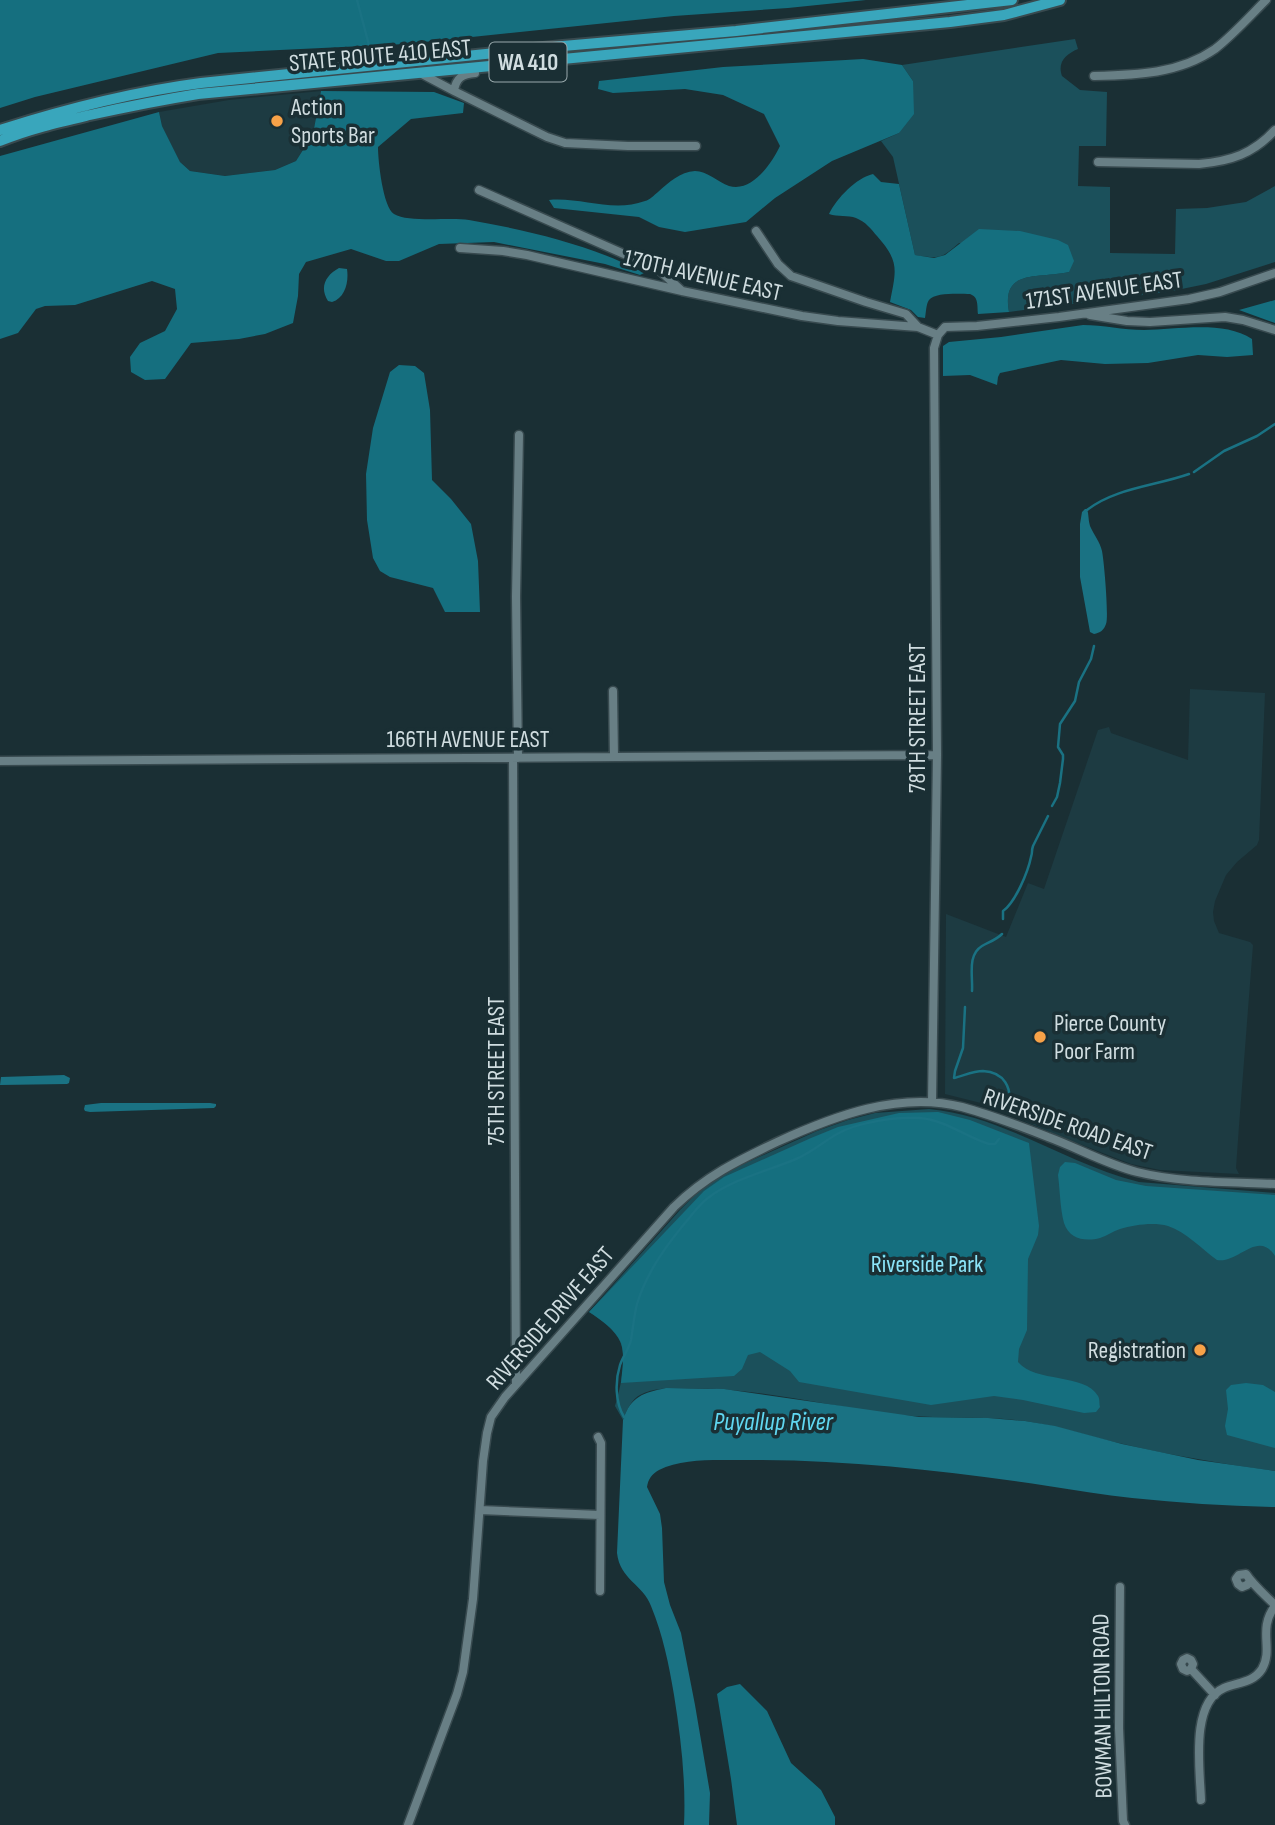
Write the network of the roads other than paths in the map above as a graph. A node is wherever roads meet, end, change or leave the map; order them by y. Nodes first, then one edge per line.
1 (1012, 0) edge
2 (1060, 0) edge
3 (1266, 0) edge
4 (503, 65) junction
5 (420, 73) junction
6 (1094, 76) dead end
7 (454, 91) junction
8 (0, 130) edge
9 (1275, 130) edge
10 (0, 141) edge
11 (696, 146) dead end
12 (1098, 162) dead end
13 (479, 190) dead end
14 (756, 231) dead end
15 (460, 248) dead end
16 (1275, 273) edge
17 (682, 291) junction
18 (1084, 314) junction
19 (918, 327) junction
20 (1275, 330) edge
21 (938, 335) junction
22 (519, 435) dead end
23 (613, 691) dead end
24 (937, 755) junction
25 (614, 757) junction
26 (516, 758) junction
27 (0, 761) edge
28 (932, 1102) junction
29 (1275, 1184) edge
30 (516, 1384) junction
31 (598, 1437) dead end
32 (480, 1510) junction
33 (600, 1515) junction
34 (1250, 1581) dead end
35 (1120, 1587) dead end
36 (600, 1591) dead end
37 (1275, 1606) edge
38 (1191, 1669) dead end
39 (1215, 1695) junction
40 (1201, 1800) dead end
41 (408, 1825) edge
42 (1125, 1825) edge

1 - 8 highway, STATE ROUTE 410 EAST / WA 410
2 - 4 highway, STATE ROUTE 410 EAST / WA 410
3 - 6 street
4 - 5 highway, STATE ROUTE 410 EAST / WA 410
4 - 7 street
5 - 7 street
5 - 10 highway, STATE ROUTE 410 EAST / WA 410
7 - 11 street
9 - 12 street
13 - 17 street
14 - 19 street
15 - 17 street, 170TH AVENUE EAST
16 - 18 street, 171ST AVENUE EAST
17 - 19 street, 170TH AVENUE EAST
18 - 20 street
18 - 21 street, 171ST AVENUE EAST
19 - 21 street, 170TH AVENUE EAST
21 - 24 street, 78TH STREET EAST
22 - 26 street, 75TH STREET EAST
23 - 25 street
24 - 25 street, 166TH AVENUE EAST
24 - 28 street, 78TH STREET EAST
25 - 26 street, 166TH AVENUE EAST
26 - 27 street, 166TH AVENUE EAST
26 - 30 street, 75TH STREET EAST
28 - 29 street, RIVERSIDE ROAD EAST
28 - 30 street, RIVERSIDE DRIVE EAST
30 - 32 street, RIVERSIDE DRIVE EAST
31 - 33 street
32 - 33 street
32 - 41 street, RIVERSIDE DRIVE EAST
33 - 36 street
34 - 37 street
35 - 42 street, BOWMAN HILTON ROAD
37 - 39 street
38 - 39 street
39 - 40 street

